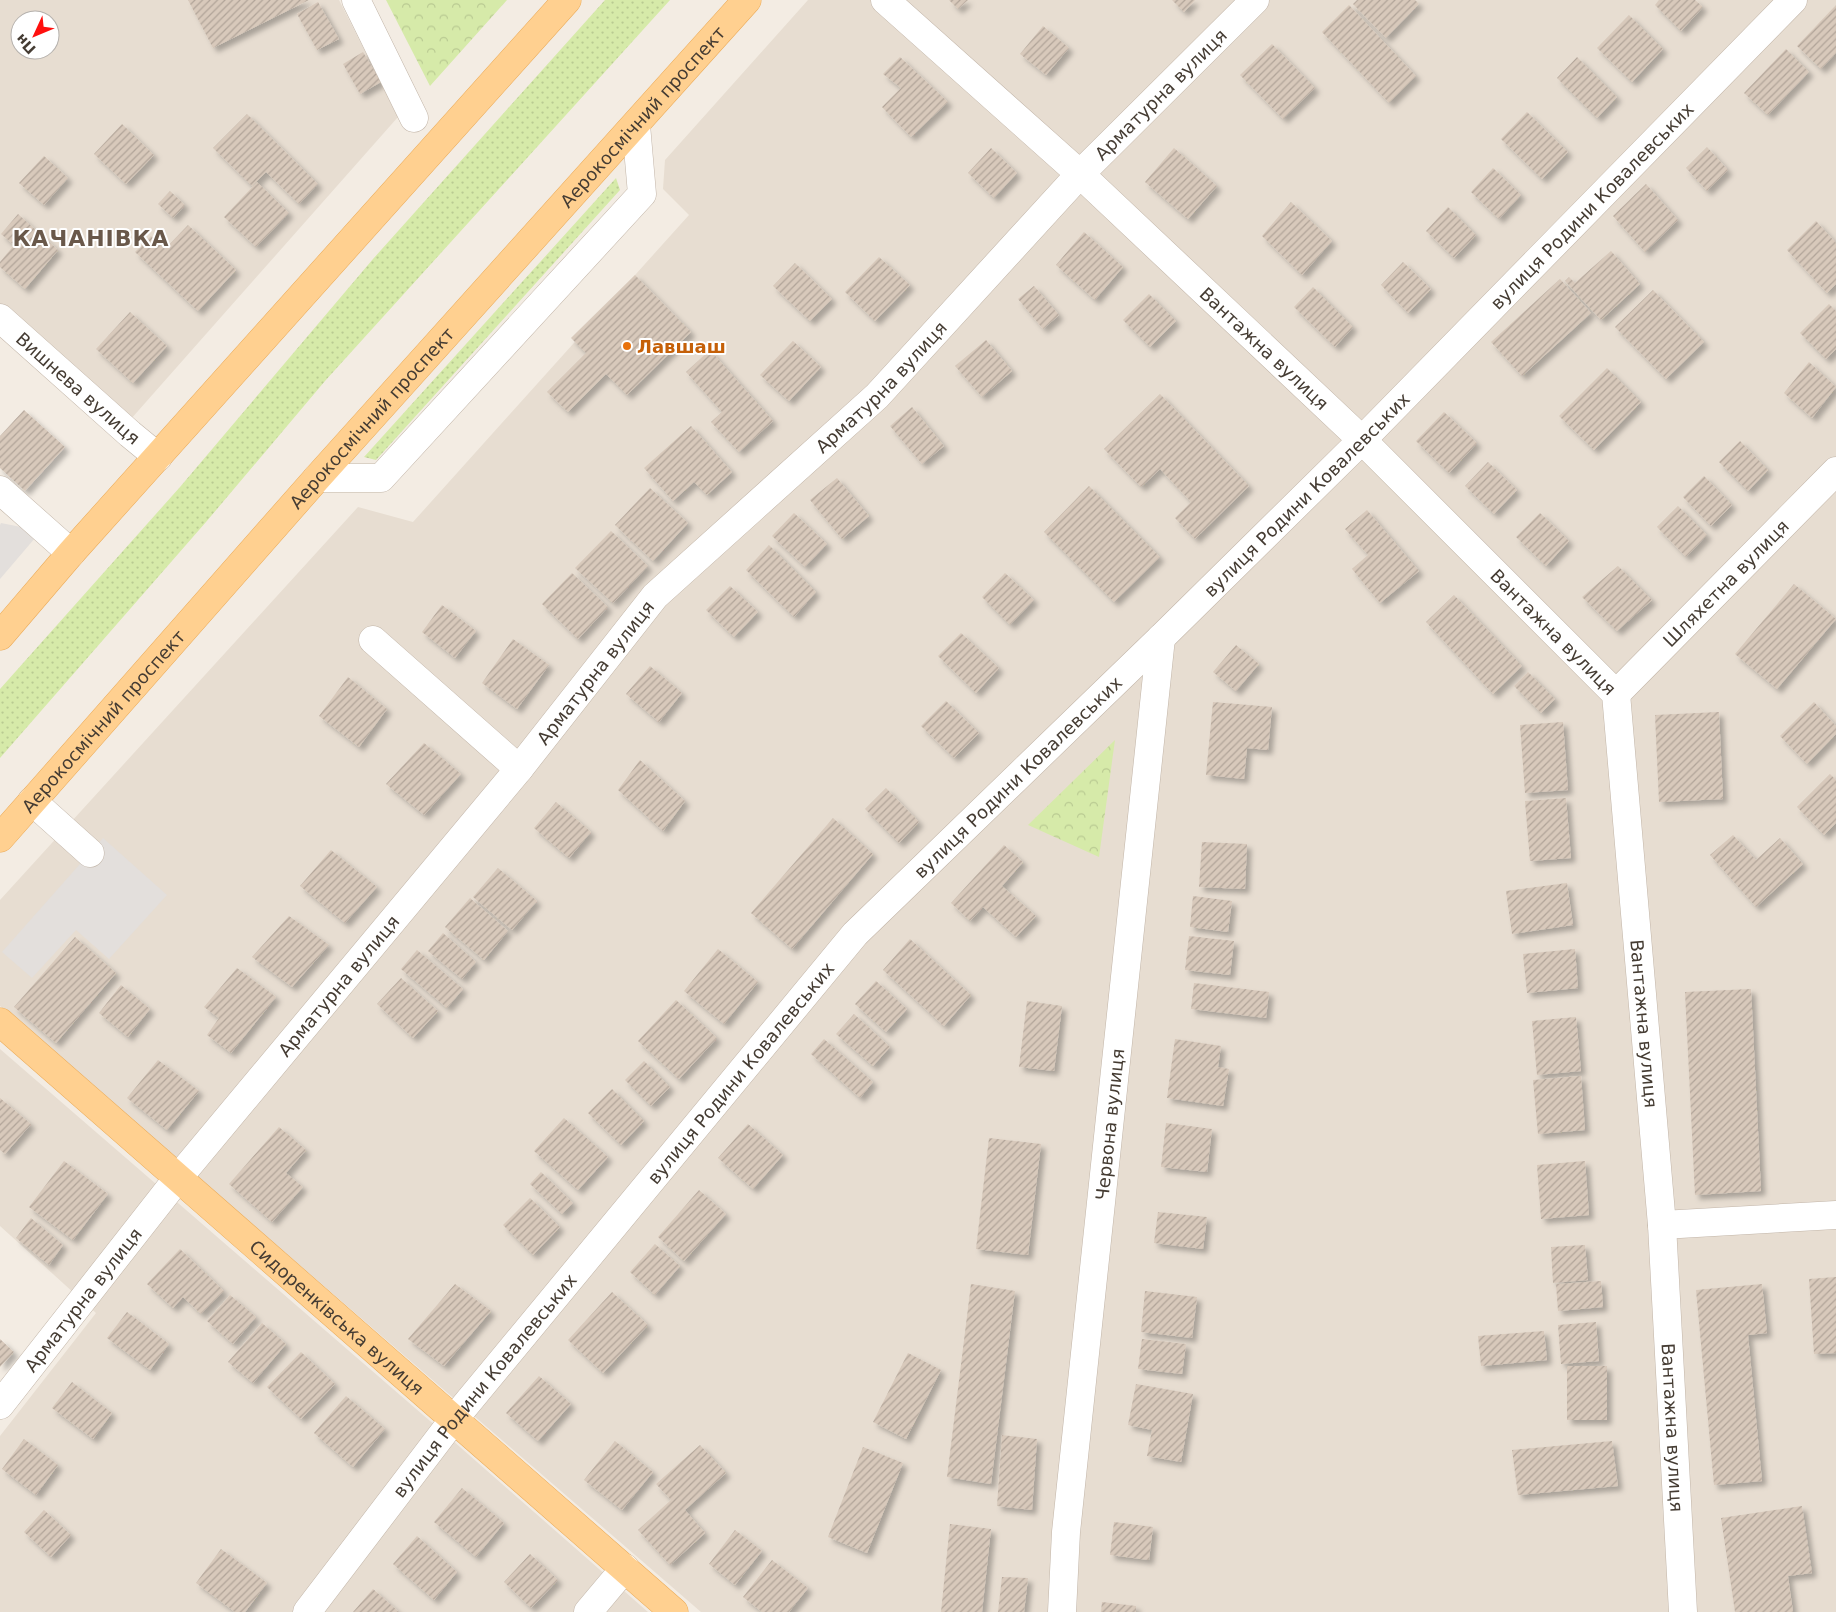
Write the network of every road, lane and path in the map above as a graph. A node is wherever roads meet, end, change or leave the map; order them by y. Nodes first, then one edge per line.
1 (356, 0) edge
2 (567, 0) edge
3 (747, 0) edge
4 (885, 0) edge
5 (1255, 0) edge
6 (1793, 0) edge
7 (414, 118) dead end
8 (636, 125) junction
9 (1080, 174) junction
10 (0, 318) edge
11 (1362, 440) junction
12 (158, 457) junction
13 (1836, 471) edge
14 (317, 478) junction
15 (0, 490) edge
16 (71, 553) junction
17 (0, 636) edge
18 (1161, 638) junction
19 (374, 640) dead end
20 (1616, 694) junction
21 (519, 769) junction
22 (32, 801) junction
23 (0, 838) edge
24 (90, 853) dead end
25 (0, 1022) edge
26 (178, 1178) junction
27 (1836, 1215) edge
28 (1662, 1225) junction
29 (0, 1405) edge
30 (454, 1419) junction
31 (625, 1568) junction
32 (307, 1612) edge
33 (588, 1612) edge
34 (674, 1612) edge
35 (1062, 1612) edge
36 (1683, 1612) edge

1 - 7 street
2 - 12 main road
3 - 8 main road, Аерокосмічний проспект
4 - 9 street, Вантажна вулиця
5 - 9 street, Арматурна вулиця
6 - 11 street, вулиця Родини Ковалевських
8 - 14 main road, Аерокосмічний проспект
8 - 14 street
9 - 11 street, Вантажна вулиця
9 - 21 street, Арматурна вулиця
10 - 12 street, Вишнева вулиця
11 - 18 street, вулиця Родини Ковалевських
11 - 20 street, Вантажна вулиця
12 - 16 main road
13 - 20 street, Шляхетна вулиця
14 - 22 main road, Аерокосмічний проспект
15 - 16 street
16 - 17 main road
18 - 30 street, вулиця Родини Ковалевських
18 - 35 street, Червона вулиця
19 - 21 street
20 - 28 street, Вантажна вулиця
21 - 26 street, Арматурна вулиця
22 - 23 main road, Аерокосмічний проспект
22 - 24 street
25 - 26 main road, Сидоренківська вулиця
26 - 29 street, Арматурна вулиця
26 - 30 main road, Сидоренківська вулиця
27 - 28 street
28 - 36 street, Вантажна вулиця
30 - 31 main road, Сидоренківська вулиця
30 - 32 street, вулиця Родини Ковалевських
31 - 33 street
31 - 34 main road, Сидоренківська вулиця

